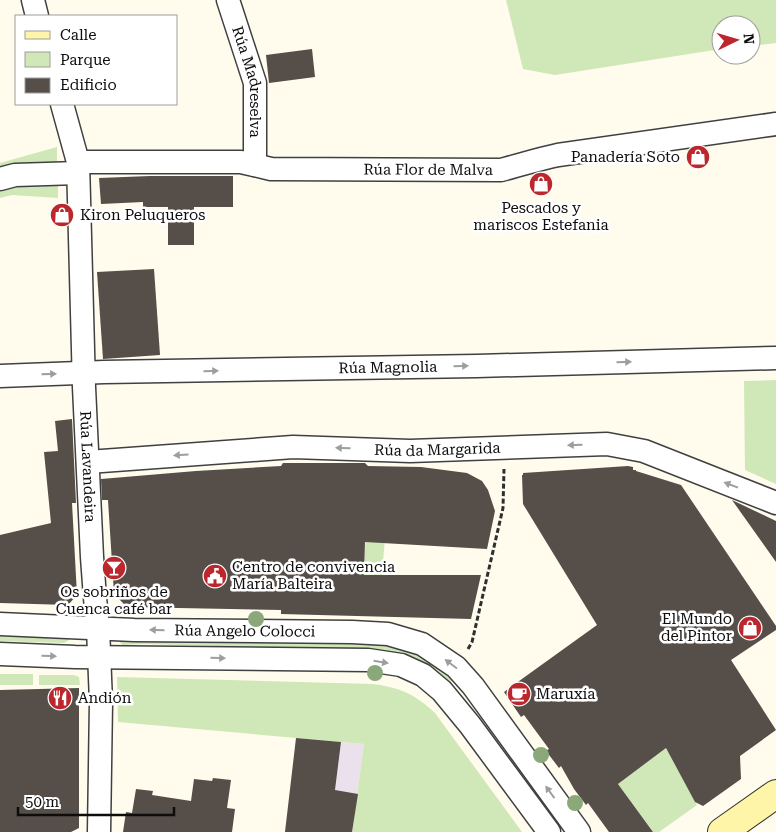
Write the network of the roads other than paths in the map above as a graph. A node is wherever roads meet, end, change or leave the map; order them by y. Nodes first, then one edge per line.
1 (33, 0) edge
2 (228, 0) edge
3 (37, 15) edge
4 (62, 105) edge
5 (776, 124) edge
6 (255, 165) junction
7 (78, 167) junction
8 (0, 179) edge
9 (776, 358) edge
10 (84, 373) junction
11 (0, 376) edge
12 (88, 462) junction
13 (776, 503) edge
14 (0, 624) edge
15 (98, 628) junction
16 (0, 654) edge
17 (100, 657) junction
18 (473, 686) junction
19 (452, 703) junction
20 (776, 794) edge
21 (99, 832) edge
22 (549, 832) edge
23 (579, 832) edge
24 (722, 832) edge

1 - 3 street
2 - 6 street, Rúa Madreselva
4 - 7 street, Rúa Lavandeira
5 - 6 street, Rúa Flor de Malva
6 - 7 street, Rúa Flor de Malva
7 - 8 street, Rúa Flor de Malva
7 - 10 street, Rúa Lavandeira
10 -> 9 street, Rúa Magnolia
11 -> 10 street, Rúa Magnolia
10 - 12 street, Rúa Lavandeira
13 -> 12 street, Rúa da Margarida
12 - 15 street, Rúa Lavandeira
14 - 15 street, Rúa Angelo Colocci
15 - 17 street, Rúa Lavandeira
18 -> 15 street, Rúa Angelo Colocci
16 -> 17 street, Rúa Angelo Colocci
17 -> 19 street, Rúa Angelo Colocci
17 - 21 street, Rúa Lavandeira
18 - 19 street
23 -> 18 street, Rúa Angelo Colocci
19 - 22 street, Rúa Angelo Colocci
20 - 24 street

